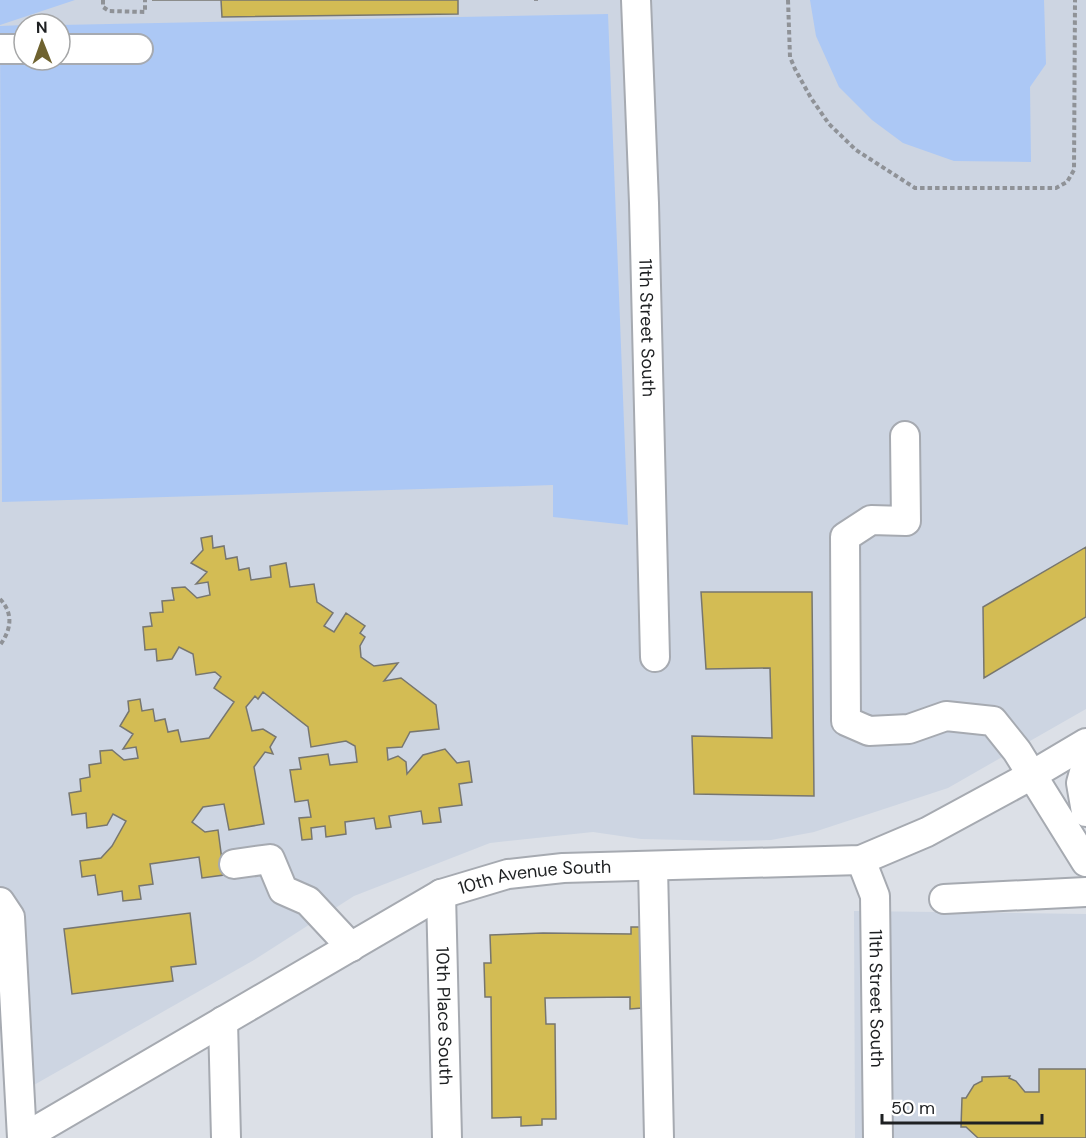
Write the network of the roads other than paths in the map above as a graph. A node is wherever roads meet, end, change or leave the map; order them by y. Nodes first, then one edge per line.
1 (636, 0) edge
2 (72, 49) edge
3 (138, 49) dead end
4 (905, 435) dead end
5 (655, 657) dead end
6 (1086, 743) edge
7 (1086, 765) edge
8 (1032, 775) junction
9 (1086, 812) edge
10 (861, 860) junction
11 (1086, 862) edge
12 (234, 864) dead end
13 (653, 867) junction
14 (1086, 892) edge
15 (441, 894) junction
16 (944, 899) dead end
17 (0, 902) edge
18 (351, 947) junction
19 (223, 1021) junction
20 (22, 1138) edge
21 (226, 1138) edge
22 (447, 1138) edge
23 (660, 1138) edge
24 (878, 1138) edge

1 - 5 street, 11th Street South
2 - 3 street
4 - 8 street
6 - 8 street, 10th Avenue South
7 - 9 street
8 - 10 street, 10th Avenue South
8 - 11 street
10 - 13 street, 10th Avenue South
10 - 24 street, 11th Street South
12 - 18 street
13 - 15 street, 10th Avenue South
13 - 23 street
14 - 16 street
15 - 18 street, 10th Avenue South
15 - 22 street, 10th Place South
17 - 20 street
18 - 19 street, 10th Avenue South
19 - 20 street, 10th Avenue South
19 - 21 street

